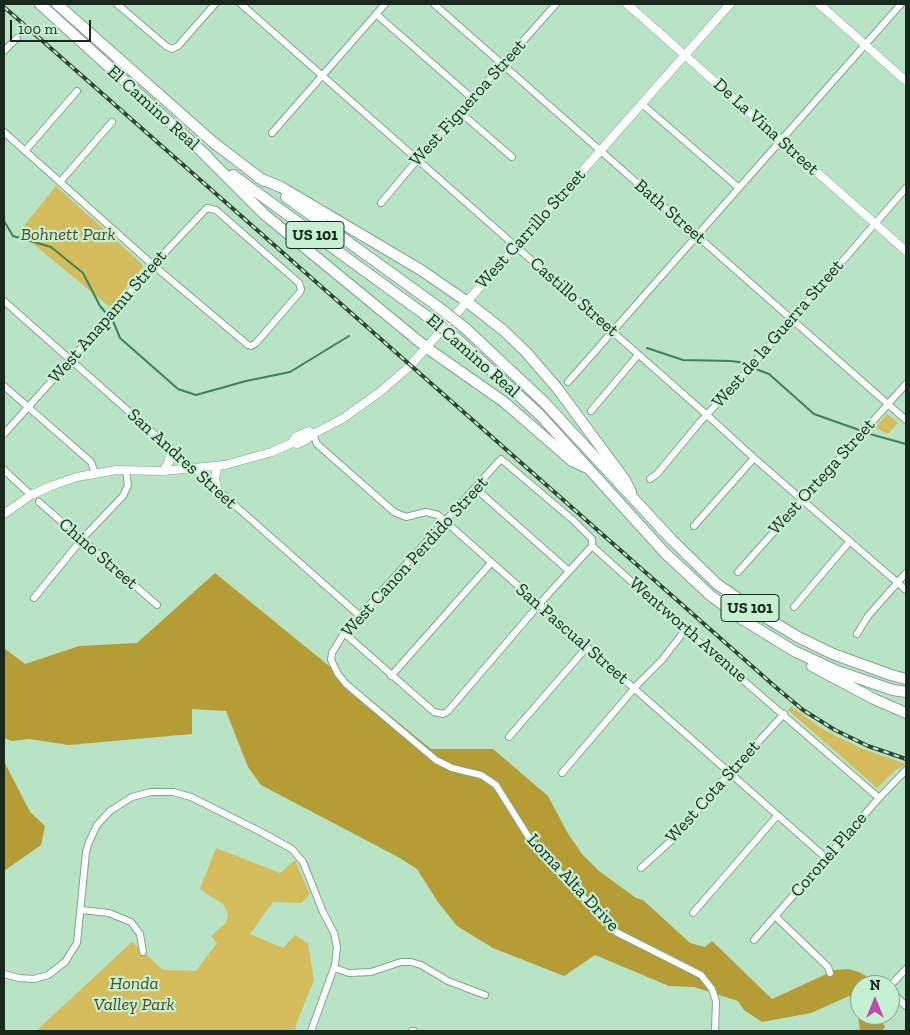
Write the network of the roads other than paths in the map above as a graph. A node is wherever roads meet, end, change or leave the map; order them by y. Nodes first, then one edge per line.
1 (40, 4) edge
2 (57, 4) edge
3 (117, 4) edge
4 (215, 4) edge
5 (241, 4) edge
6 (385, 4) edge
7 (434, 4) edge
8 (556, 4) edge
9 (626, 4) edge
10 (730, 4) edge
11 (819, 4) edge
12 (901, 4) edge
13 (376, 14) junction
14 (17, 38) dead end
15 (865, 45) junction
16 (4, 51) edge
17 (685, 55) junction
18 (503, 64) junction
19 (322, 75) junction
20 (906, 81) edge
21 (77, 91) dead end
22 (472, 99) junction
23 (642, 104) junction
24 (461, 113) junction
25 (112, 122) dead end
26 (4, 132) edge
27 (272, 133) dead end
28 (780, 140) junction
29 (25, 151) junction
30 (601, 151) junction
31 (202, 152) junction
32 (512, 157) dead end
33 (418, 160) junction
34 (260, 178) junction
35 (60, 182) junction
36 (739, 188) junction
37 (906, 188) edge
38 (381, 204) dead end
39 (875, 223) junction
40 (697, 236) junction
41 (516, 246) junction
42 (906, 251) edge
43 (153, 265) junction
44 (470, 297) junction
45 (4, 301) edge
46 (792, 319) junction
47 (612, 331) junction
48 (427, 348) junction
49 (638, 355) junction
50 (70, 360) junction
51 (568, 382) dead end
52 (906, 384) edge
53 (4, 386) edge
54 (888, 404) junction
55 (28, 407) junction
56 (591, 411) dead end
57 (707, 415) junction
58 (906, 420) edge
59 (4, 434) edge
60 (313, 434) junction
61 (167, 445) junction
62 (754, 458) junction
63 (501, 459) joint
64 (216, 467) junction
65 (4, 470) edge
66 (194, 470) junction
67 (590, 470) junction
68 (126, 471) junction
69 (163, 472) junction
70 (95, 473) junction
71 (650, 479) dead end
72 (475, 488) junction
73 (218, 491) junction
74 (31, 495) junction
75 (802, 499) junction
76 (39, 502) dead end
77 (636, 502) junction
78 (4, 514) edge
79 (444, 521) junction
80 (694, 526) dead end
81 (82, 539) junction
82 (850, 541) junction
83 (592, 546) junction
84 (491, 563) junction
85 (569, 571) junction
86 (738, 572) dead end
87 (906, 573) edge
88 (898, 583) junction
89 (906, 590) edge
90 (34, 598) dead end
91 (540, 604) junction
92 (157, 605) dead end
93 (794, 607) dead end
94 (360, 616) junction
95 (686, 629) junction
96 (344, 633) junction
97 (858, 634) dead end
98 (587, 647) junction
99 (794, 651) junction
100 (331, 656) joint
101 (391, 676) junction
102 (906, 677) edge
103 (634, 689) junction
104 (906, 692) edge
105 (906, 713) edge
106 (784, 714) junction
107 (509, 737) dead end
108 (906, 770) edge
109 (562, 773) dead end
110 (729, 774) junction
111 (879, 798) junction
112 (777, 816) junction
113 (826, 858) junction
114 (641, 868) dead end
115 (81, 910) junction
116 (693, 913) dead end
117 (775, 916) junction
118 (754, 940) dead end
119 (143, 952) dead end
120 (334, 968) junction
121 (830, 973) dead end
122 (4, 974) edge
123 (485, 995) dead end
124 (311, 1031) edge
125 (715, 1031) edge

1 - 31 highway, El Camino Real / US 101
2 - 34 highway, El Camino Real / US 101
3 - 4 street
5 - 19 street, Castillo Street
6 - 13 street
7 - 18 street, Bath Street
8 - 18 street, West Figueroa Street
9 - 17 main road, De La Vina Street
10 - 17 main road, West Carrillo Street
11 - 15 main road
12 - 15 street
13 - 19 street
13 - 22 street
14 - 16 street
15 - 20 main road
15 - 28 street
17 - 23 main road, West Carrillo Street
17 - 28 main road, De La Vina Street
18 - 22 street, West Figueroa Street
18 - 30 street, Bath Street
19 - 27 street
19 - 33 street, Castillo Street
21 - 29 street
22 - 24 street, West Figueroa Street
23 - 30 main road, West Carrillo Street
23 - 36 street
24 - 32 street
24 - 33 street, West Figueroa Street
25 - 35 street
26 - 29 street
28 - 36 street
28 - 39 main road, De La Vina Street
29 - 35 street
30 - 40 street, Bath Street
30 - 41 main road, West Carrillo Street
31 - 48 highway
31 - 67 highway, El Camino Real / US 101, bridge
33 - 38 street, West Figueroa Street
33 - 41 street, Castillo Street
34 - 44 highway
34 - 77 highway, El Camino Real / US 101, bridge
35 - 43 street
36 - 40 street
37 - 39 street, West de la Guerra Street
39 - 42 main road, De La Vina Street
39 - 46 street, West de la Guerra Street
40 - 46 street, Bath Street
40 - 47 street
41 - 44 main road, West Carrillo Street
41 - 47 street, Castillo Street
43 - 43 street, West Anapamu Street
43 - 50 street, West Anapamu Street
44 - 48 main road, West Carrillo Street
44 - 77 highway
45 - 50 street, San Andres Street
46 - 54 street, Bath Street
46 - 57 street, West de la Guerra Street
47 - 49 street, Castillo Street
47 - 51 street
48 - 60 main road, West Carrillo Street
48 - 67 highway
49 - 56 street
49 - 57 street, Castillo Street
50 - 55 street, West Anapamu Street
50 - 61 street, San Andres Street
52 - 54 street, West Ortega Street
53 - 55 street
54 - 58 street, Bath Street
54 - 75 street, West Ortega Street
55 - 59 street, West Anapamu Street
55 - 70 street
57 - 62 street, Castillo Street
57 - 71 street, West de la Guerra Street
60 - 64 main road, West Carrillo Street
60 - 79 street, San Pascual Street
61 - 66 street, San Andres Street
61 - 69 main road
62 - 75 street, Castillo Street
62 - 80 street
63 - 72 street, West Canon Perdido Street
63 - 83 street, Wentworth Avenue
64 - 66 main road, West Carrillo Street
64 - 73 main road
65 - 74 street
66 - 69 main road, West Carrillo Street
66 - 73 street, San Andres Street
67 - 99 highway, El Camino Real / US 101
68 - 69 main road, West Carrillo Street
68 - 70 main road, West Carrillo Street
68 - 81 street
70 - 74 main road, West Carrillo Street
72 - 79 street, West Canon Perdido Street
72 - 85 street
73 - 94 street, San Andres Street
74 - 78 main road, West Carrillo Street
75 - 82 street, Castillo Street
75 - 86 street, West Ortega Street
76 - 81 street, Chino Street
77 - 102 highway, El Camino Real / US 101
79 - 84 street, San Pascual Street
79 - 94 street, West Canon Perdido Street
81 - 90 street
81 - 92 street, Chino Street
82 - 88 street, Castillo Street
82 - 93 street
83 - 85 street
83 - 95 street, Wentworth Avenue
84 - 91 street, San Pascual Street
84 - 101 street
85 - 91 street
87 - 88 street
88 - 89 street, Castillo Street
88 - 97 street
91 - 98 street, San Pascual Street
91 - 101 street
94 - 96 street, West Canon Perdido Street
95 - 103 street
95 - 106 street, Wentworth Avenue
96 - 100 street, West Canon Perdido Street
96 - 101 street
98 - 103 street, San Pascual Street
98 - 107 street
99 - 104 highway, El Camino Real / US 101
99 - 105 highway
100 - 125 street, Loma Alta Drive
103 - 109 street
103 - 110 street, San Pascual Street
106 - 110 street, West Cota Street
106 - 111 street, Wentworth Avenue
108 - 111 street, Coronel Place
110 - 112 street, San Pascual Street
110 - 114 street, West Cota Street
111 - 113 street, Coronel Place
112 - 113 street, San Pascual Street
112 - 116 street
113 - 117 street, Coronel Place
115 - 119 street
115 - 120 street
115 - 122 street
117 - 118 street, Coronel Place
117 - 121 street
120 - 123 street
120 - 124 street

